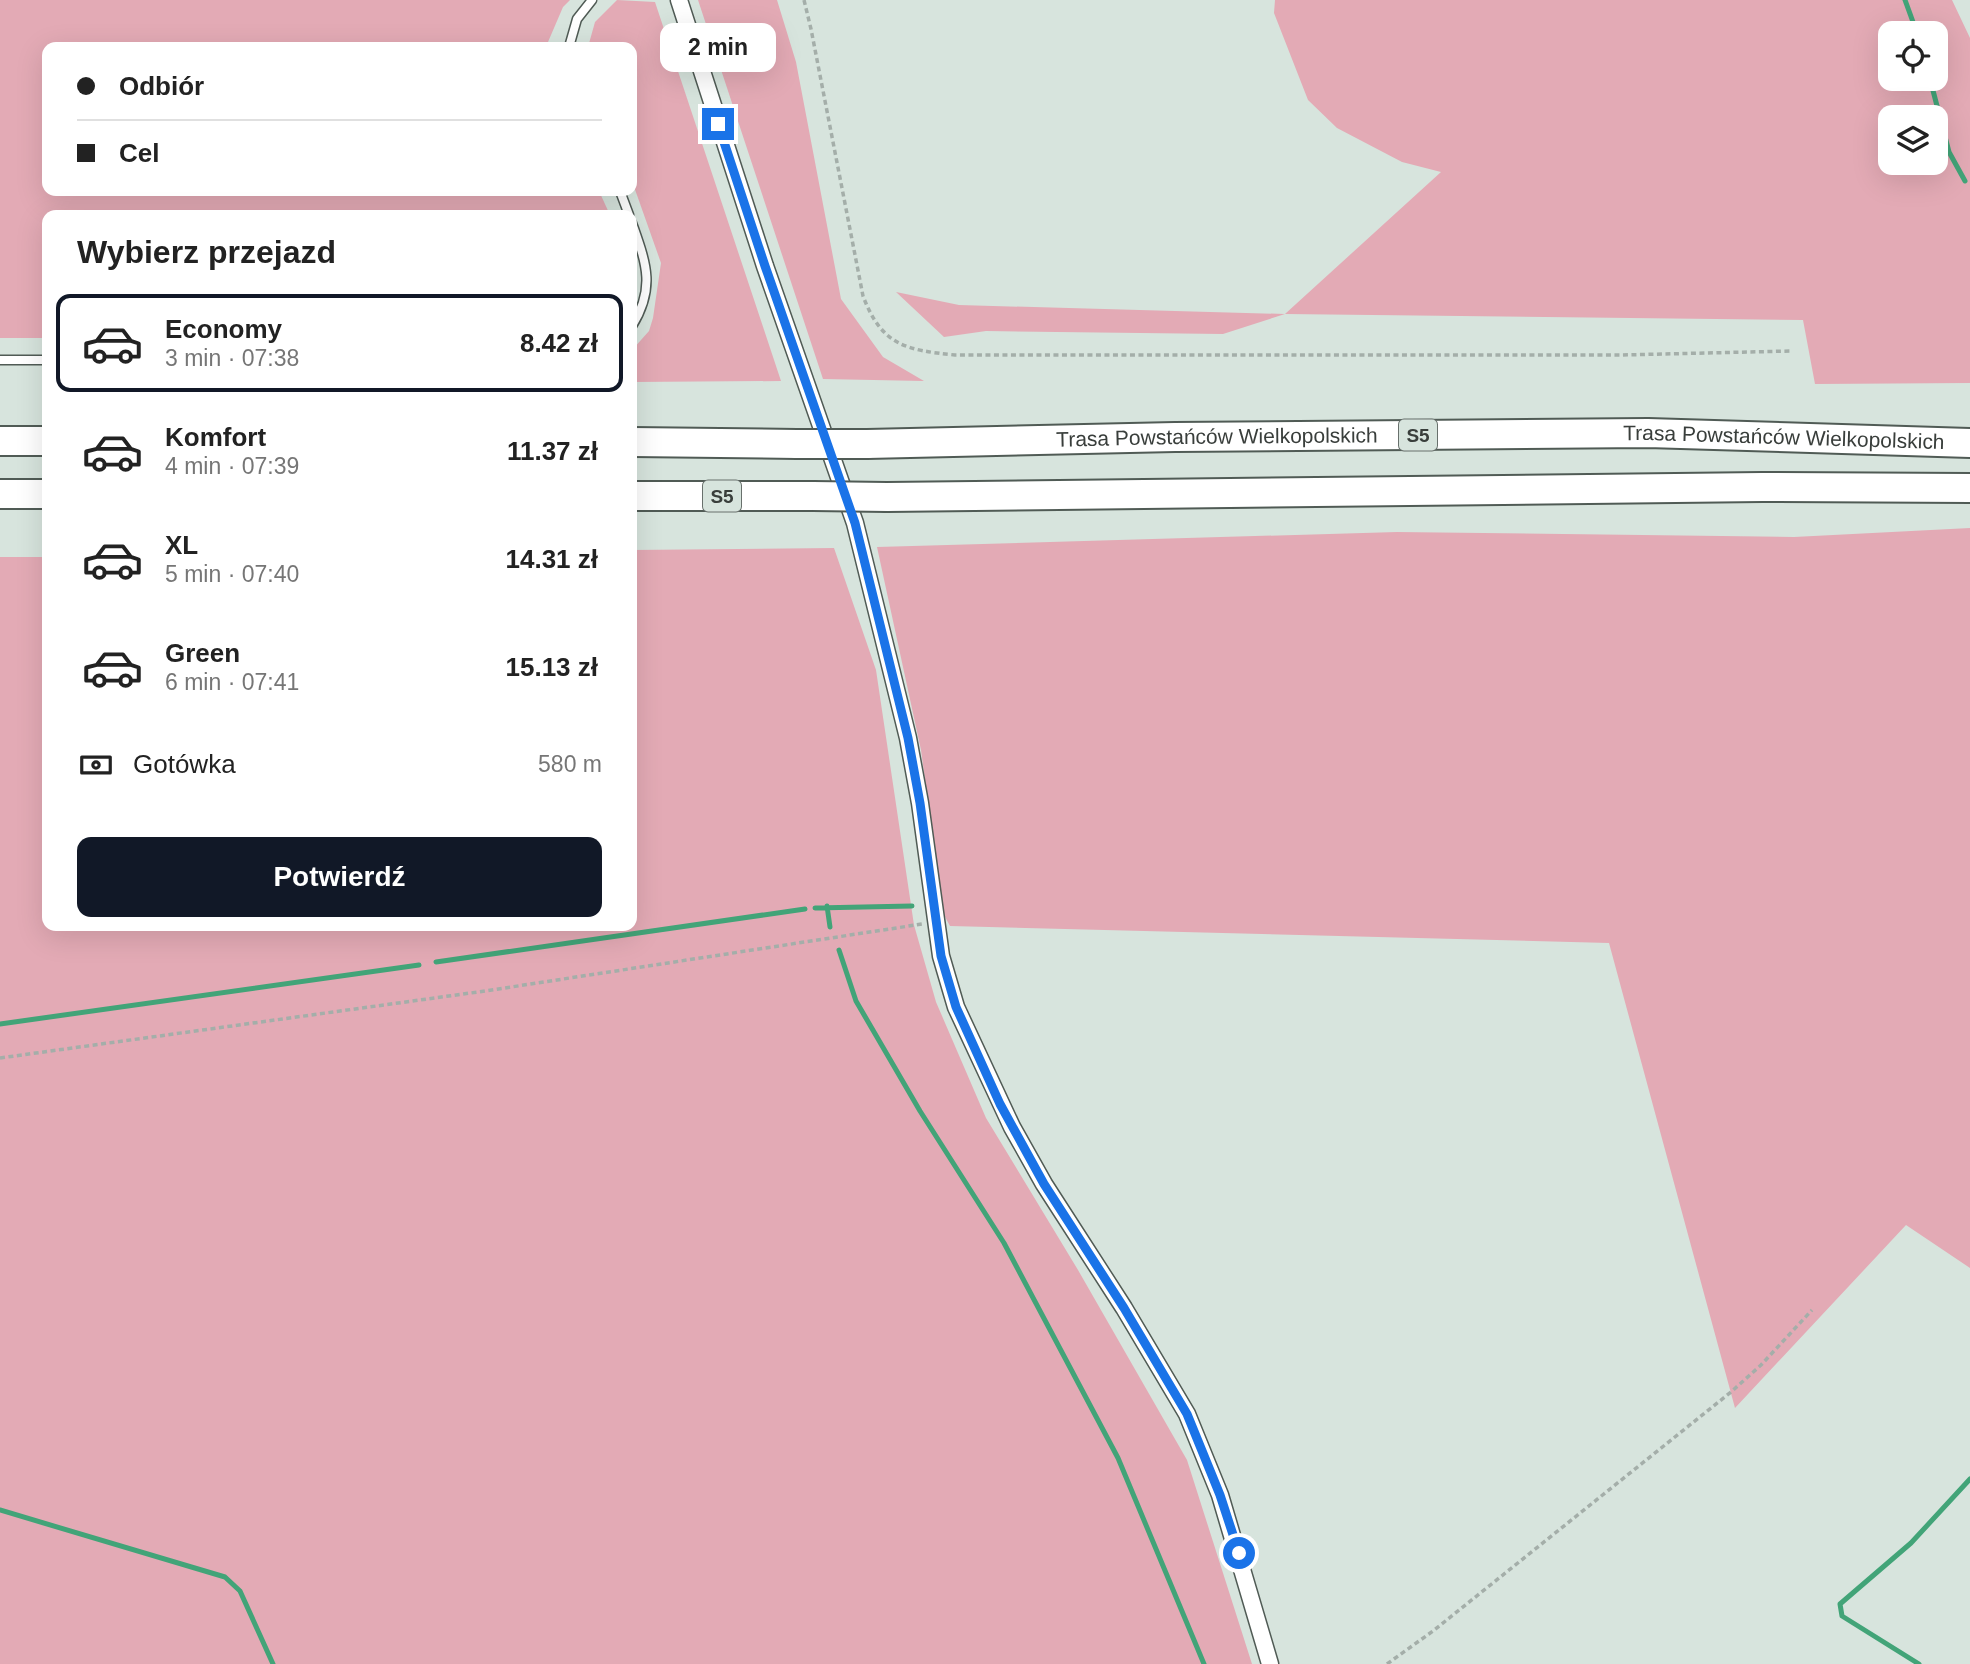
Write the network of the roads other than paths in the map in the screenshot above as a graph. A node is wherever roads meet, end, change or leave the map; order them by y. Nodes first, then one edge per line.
1 (592, 0) edge
2 (679, 0) edge
3 (571, 42) edge
4 (637, 240) edge
5 (637, 317) edge
6 (0, 360) edge
7 (42, 360) edge
8 (0, 441) edge
9 (42, 441) edge
10 (637, 442) edge
11 (1969, 443) edge
12 (1970, 488) edge
13 (0, 494) edge
14 (42, 494) edge
15 (637, 496) edge
16 (1270, 1664) edge

1 - 3 lane
2 - 16 street
4 - 5 lane
6 - 7 lane
8 - 9 highway
10 - 11 highway, Trasa Powstańców Wielkopolskich / S5, bridge
12 - 15 highway, Trasa Powstańców Wielkopolskich / S5, bridge
13 - 14 highway

